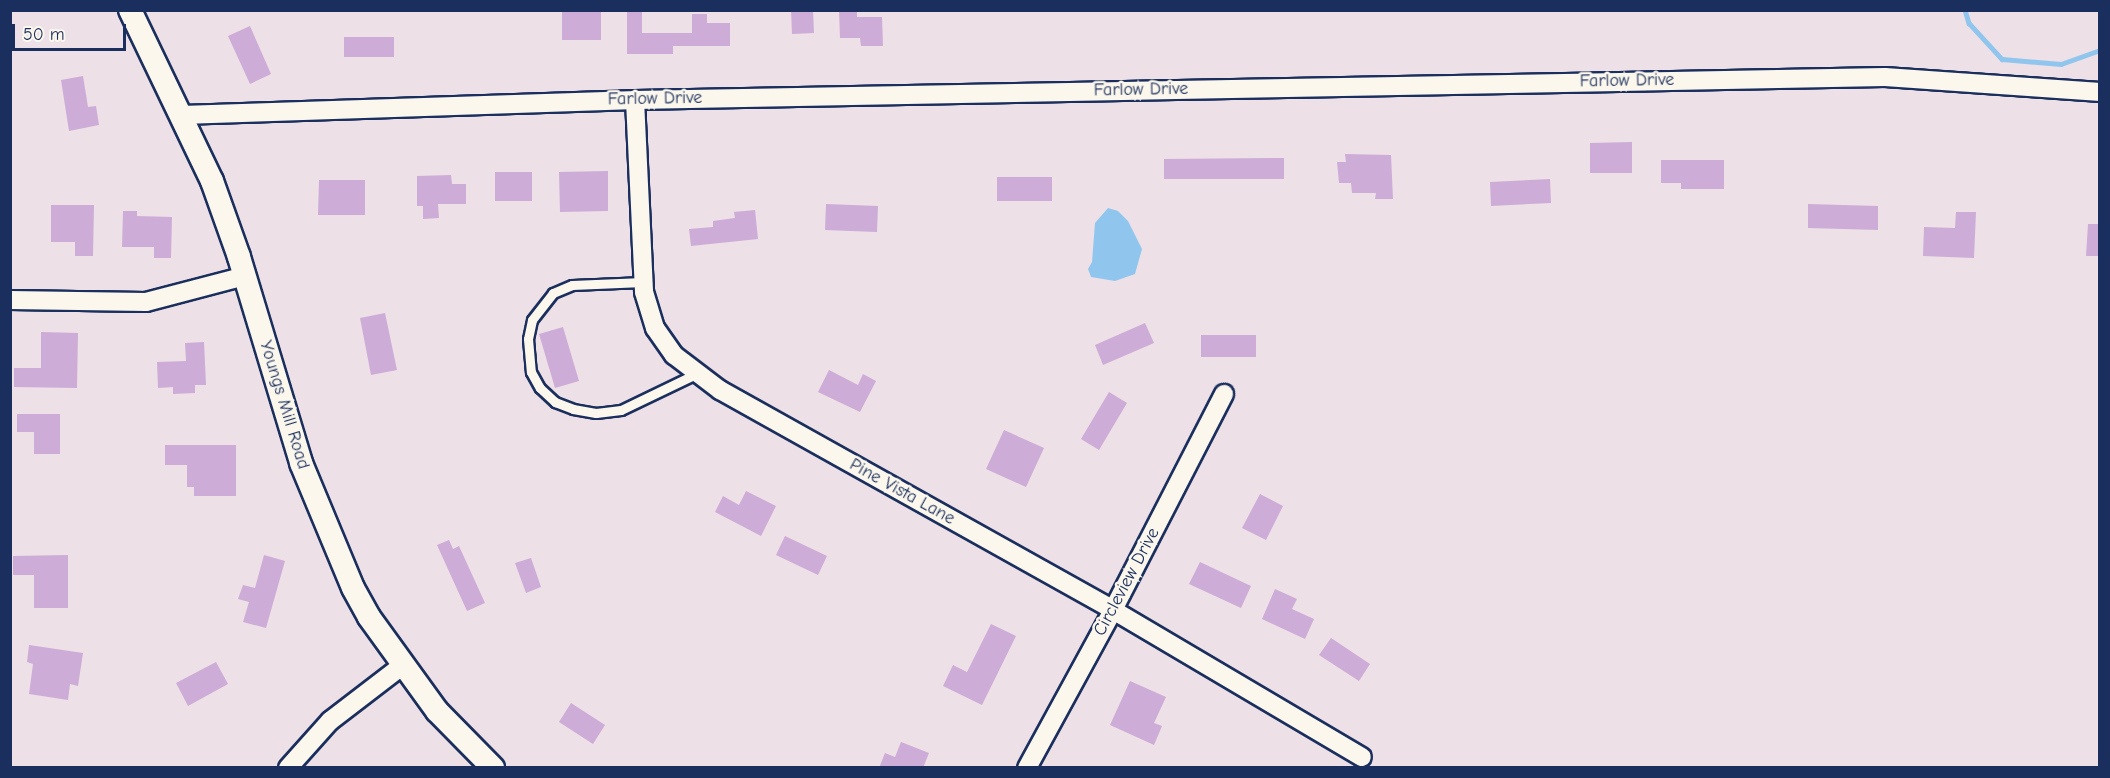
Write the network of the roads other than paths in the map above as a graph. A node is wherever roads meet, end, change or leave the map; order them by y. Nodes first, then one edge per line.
1 (130, 10) edge
2 (2100, 92) edge
3 (635, 99) junction
4 (183, 115) junction
5 (245, 276) junction
6 (643, 282) junction
7 (10, 300) edge
8 (698, 373) junction
9 (1224, 394) dead end
10 (1113, 610) junction
11 (403, 664) junction
12 (1362, 757) dead end
13 (288, 768) edge
14 (493, 768) edge
15 (1027, 768) edge

1 - 4 street, Youngs Mill Road
2 - 3 street, Farlow Drive
3 - 4 street, Farlow Drive
3 - 6 street, Pine Vista Lane
4 - 5 street, Youngs Mill Road
5 - 7 street
5 - 11 street, Youngs Mill Road
6 - 8 street, Pine Vista Lane
6 - 8 lane
8 - 10 street, Pine Vista Lane
9 - 10 street, Circleview Drive
10 - 12 street, Pine Vista Lane
10 - 15 street, Circleview Drive
11 - 13 street
11 - 14 street, Youngs Mill Road

